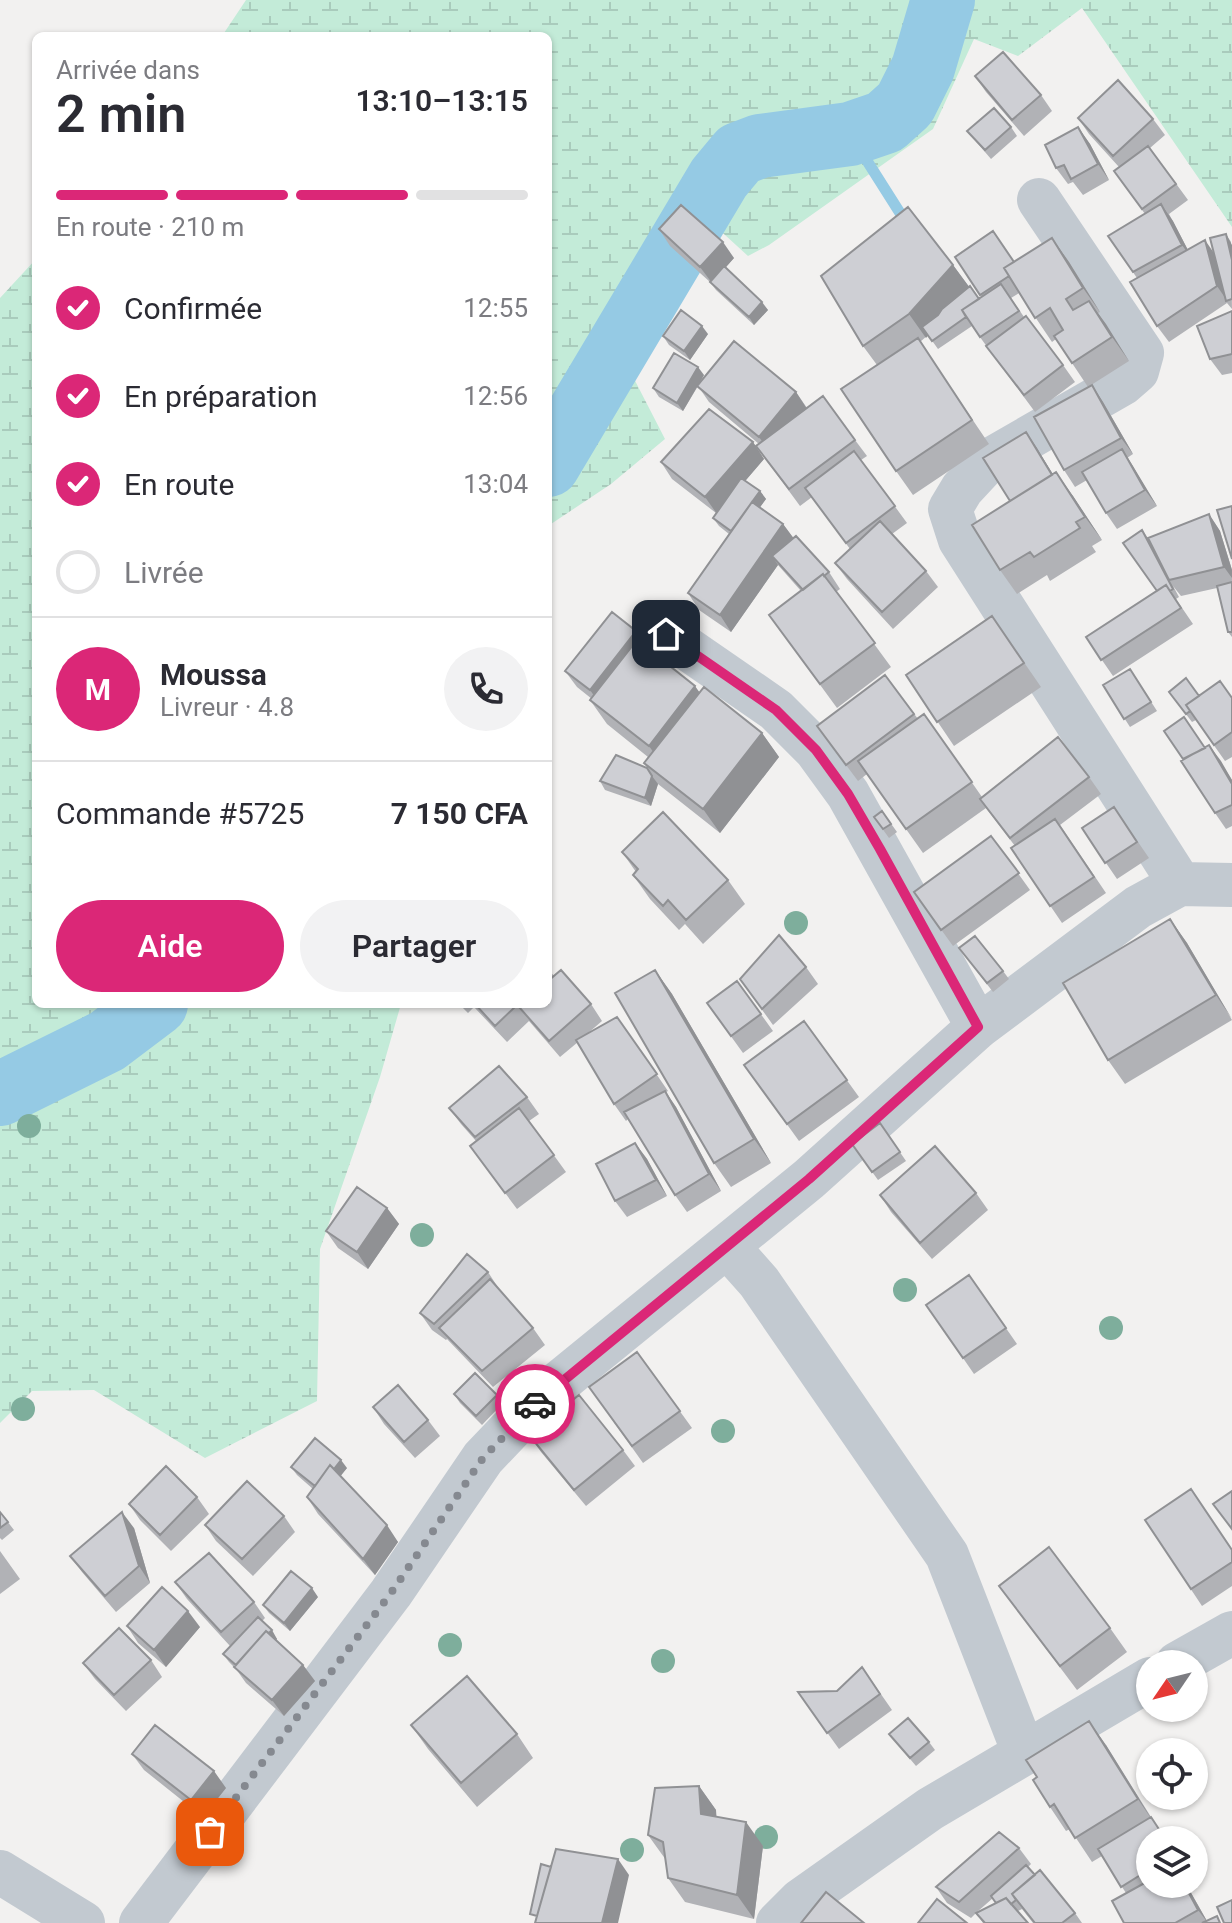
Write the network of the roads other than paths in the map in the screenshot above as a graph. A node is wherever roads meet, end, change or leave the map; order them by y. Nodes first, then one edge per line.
1 (1039, 200) dead end
2 (666, 634) dead end
3 (1180, 884) junction
4 (1232, 885) edge
5 (978, 1027) junction
6 (727, 1246) junction
7 (1232, 1633) edge
8 (1202, 1650) edge
9 (1136, 1687) edge
10 (1024, 1753) junction
11 (0, 1872) edge
12 (83, 1923) edge
13 (141, 1923) edge
14 (778, 1923) edge

1 - 3 street
2 - 5 street
3 - 4 street
3 - 5 street
5 - 6 street
6 - 10 street
6 - 13 street
7 - 8 street
9 - 10 street
10 - 14 street
11 - 12 street

